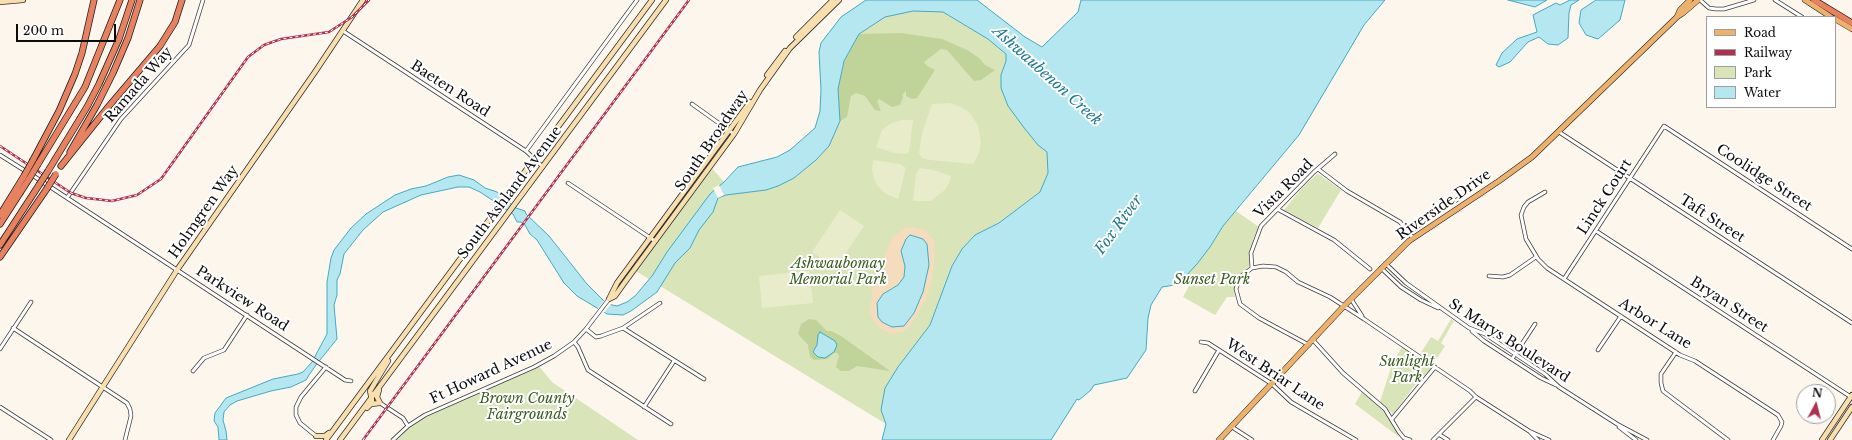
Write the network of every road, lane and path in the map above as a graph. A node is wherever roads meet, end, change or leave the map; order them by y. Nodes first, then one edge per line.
1 (23, 0) edge
2 (94, 0) edge
3 (120, 0) edge
4 (132, 0) edge
5 (140, 0) edge
6 (182, 0) edge
7 (203, 0) edge
8 (363, 0) edge
9 (637, 0) edge
10 (652, 0) edge
11 (666, 0) edge
12 (833, 0) edge
13 (839, 0) edge
14 (1690, 0) edge
15 (1699, 0) edge
16 (1754, 0) edge
17 (1775, 0) edge
18 (1805, 0) edge
19 (1814, 0) edge
20 (0, 2) edge
21 (1800, 16) edge
22 (1829, 16) edge
23 (1676, 17) junction
24 (1836, 20) edge
25 (1852, 23) edge
26 (1852, 29) edge
27 (343, 31) junction
28 (692, 104) dead end
29 (1664, 126) joint
30 (729, 130) junction
31 (1559, 132) junction
32 (734, 134) junction
33 (526, 151) junction
34 (1336, 154) dead end
35 (0, 155) edge
36 (535, 158) junction
37 (36, 162) junction
38 (61, 166) junction
39 (543, 167) junction
40 (1318, 169) junction
41 (27, 178) junction
42 (1630, 178) junction
43 (568, 183) dead end
44 (1545, 192) dead end
45 (1461, 197) dead end
46 (67, 198) junction
47 (1279, 210) junction
48 (0, 215) edge
49 (0, 224) edge
50 (1596, 230) junction
51 (1408, 233) junction
52 (1412, 238) junction
53 (652, 240) junction
54 (0, 245) edge
55 (1852, 249) edge
56 (0, 257) edge
57 (1536, 257) junction
58 (1386, 264) junction
59 (1252, 268) junction
60 (1381, 268) junction
61 (1370, 269) dead end
62 (177, 270) junction
63 (1489, 276) dead end
64 (1564, 279) junction
65 (609, 299) joint
66 (1351, 299) junction
67 (30, 302) dead end
68 (660, 303) dead end
69 (1344, 306) junction
70 (1440, 308) junction
71 (247, 315) junction
72 (1621, 316) junction
73 (1364, 319) junction
74 (1535, 324) dead end
75 (1852, 324) edge
76 (13, 328) junction
77 (623, 328) junction
78 (1469, 328) junction
79 (586, 329) junction
80 (1313, 340) junction
81 (574, 342) junction
82 (1201, 342) dead end
83 (1308, 345) junction
84 (0, 349) edge
85 (1219, 350) junction
86 (1598, 350) dead end
87 (1676, 352) junction
88 (1515, 354) junction
89 (389, 355) junction
90 (1512, 359) junction
91 (674, 361) junction
92 (383, 363) junction
93 (326, 367) junction
94 (1435, 367) junction
95 (193, 371) dead end
96 (704, 379) dead end
97 (350, 381) dead end
98 (1272, 384) junction
99 (381, 385) junction
100 (103, 387) junction
101 (1559, 387) junction
102 (1194, 390) dead end
103 (1476, 397) junction
104 (1852, 397) edge
105 (371, 398) junction
106 (377, 403) junction
107 (644, 406) junction
108 (0, 407) edge
109 (1852, 407) edge
110 (1392, 419) junction
111 (671, 424) dead end
112 (1617, 424) junction
113 (408, 426) junction
114 (1231, 427) junction
115 (1529, 431) junction
116 (1440, 434) junction
117 (318, 438) edge
118 (51, 440) edge
119 (68, 440) edge
120 (125, 440) edge
121 (326, 440) edge
122 (340, 440) edge
123 (344, 440) edge
124 (393, 440) edge
125 (1219, 440) edge
126 (1252, 440) edge
127 (1356, 440) edge
128 (1410, 440) edge
129 (1433, 440) edge
130 (1448, 440) edge
131 (1538, 440) edge
132 (1549, 440) edge
133 (1636, 440) edge
134 (1646, 440) edge
135 (1728, 440) edge
136 (1773, 440) edge
137 (1822, 440) edge
138 (1830, 440) edge

1 - 20 main road
2 - 37 highway
3 - 37 highway
4 - 54 highway, bridge
5 - 38 highway
6 - 38 highway
7 - 46 street, Ramada Way
8 - 27 main road, Holmgren Way
9 - 33 street
10 - 36 main road, South Ashland Avenue
11 - 39 main road, South Ashland Avenue
12 - 30 main road, South Broadway
13 - 32 main road, South Broadway
14 - 23 main road, Riverside Drive
15 - 16 street
15 - 23 main road, Riverside Drive
17 - 21 street
18 - 22 main road
19 - 25 highway
23 - 31 main road, Riverside Drive
24 - 26 main road
27 - 33 street, Baeten Road
27 - 62 main road, Holmgren Way
28 - 30 street
29 - 42 street, Linck Court
29 - 55 street, Coolidge Street
30 - 32 street
30 - 53 main road, South Broadway
31 - 42 street, Taft Street
31 - 52 main road, Riverside Drive
32 - 53 main road, South Broadway
33 - 36 street, Baeten Road
34 - 40 street, Vista Road
35 - 46 street, Parkview Road
36 - 39 street, Baeten Road
36 - 89 main road, South Ashland Avenue
37 - 41 highway, bridge
38 - 56 highway, bridge
39 - 99 main road, South Ashland Avenue
40 - 47 street, Vista Road
40 - 51 street
41 - 48 highway
41 - 49 highway
42 - 50 street, Linck Court
42 - 75 street, Taft Street
43 - 53 street
44 - 57 street, Arbor Lane
45 - 51 street
46 - 62 street, Parkview Road
47 - 59 street, Vista Road
47 - 61 street
50 - 64 street, Linck Court
50 - 104 street, Bryan Street
51 - 52 street
52 - 58 main road, Riverside Drive
53 - 65 main road, South Broadway
57 - 63 street
57 - 64 street, Arbor Lane
58 - 60 main road, Riverside Drive
58 - 70 street, St Marys Boulevard
59 - 69 street
59 - 83 street
60 - 66 main road, Riverside Drive
60 - 70 street
62 - 71 street, Parkview Road
62 - 100 main road, Holmgren Way
64 - 72 street, Arbor Lane
65 - 79 street, South Broadway
66 - 69 main road, Riverside Drive
66 - 73 street
67 - 76 street
68 - 77 street
69 - 73 street
69 - 80 main road, Riverside Drive
70 - 78 street, St Marys Boulevard
71 - 93 street, Parkview Road
71 - 95 street
72 - 86 street
72 - 87 street, Arbor Lane
73 - 94 street
74 - 88 street
76 - 84 street
76 - 100 street
77 - 79 street
77 - 91 street
78 - 88 street, St Marys Boulevard
78 - 90 street
79 - 81 street, Ft Howard Avenue
80 - 83 main road, Riverside Drive
80 - 110 street
81 - 107 street
81 - 113 street, Ft Howard Avenue
82 - 85 street, West Briar Lane
83 - 98 main road, Riverside Drive
85 - 98 street, West Briar Lane
85 - 102 street
87 - 135 street
87 - 136 street, Arbor Lane
88 - 90 street
88 - 101 street, St Marys Boulevard
89 - 92 main road, South Ashland Avenue
89 - 105 main road
90 - 101 street
91 - 96 street
91 - 107 street
92 - 117 main road
92 - 121 main road, South Ashland Avenue
93 - 97 street, Parkview Road
93 - 117 street
94 - 103 street
94 - 110 street
98 - 114 main road, Riverside Drive
98 - 127 street, West Briar Lane
99 - 105 main road, South Ashland Avenue
99 - 106 main road
100 - 119 main road, Holmgren Way
100 - 120 street
101 - 112 street, St Marys Boulevard
103 - 115 street
103 - 116 street
104 - 137 main road
105 - 106 main road
105 - 122 main road, South Ashland Avenue
106 - 113 street
106 - 123 main road
107 - 111 street
108 - 118 street
109 - 138 main road
110 - 128 street
112 - 133 street
112 - 134 street, St Marys Boulevard
113 - 124 street, Ft Howard Avenue
114 - 125 main road, Riverside Drive
114 - 126 street
115 - 131 street
115 - 132 street
116 - 129 street
116 - 130 street
117 - 121 main road

